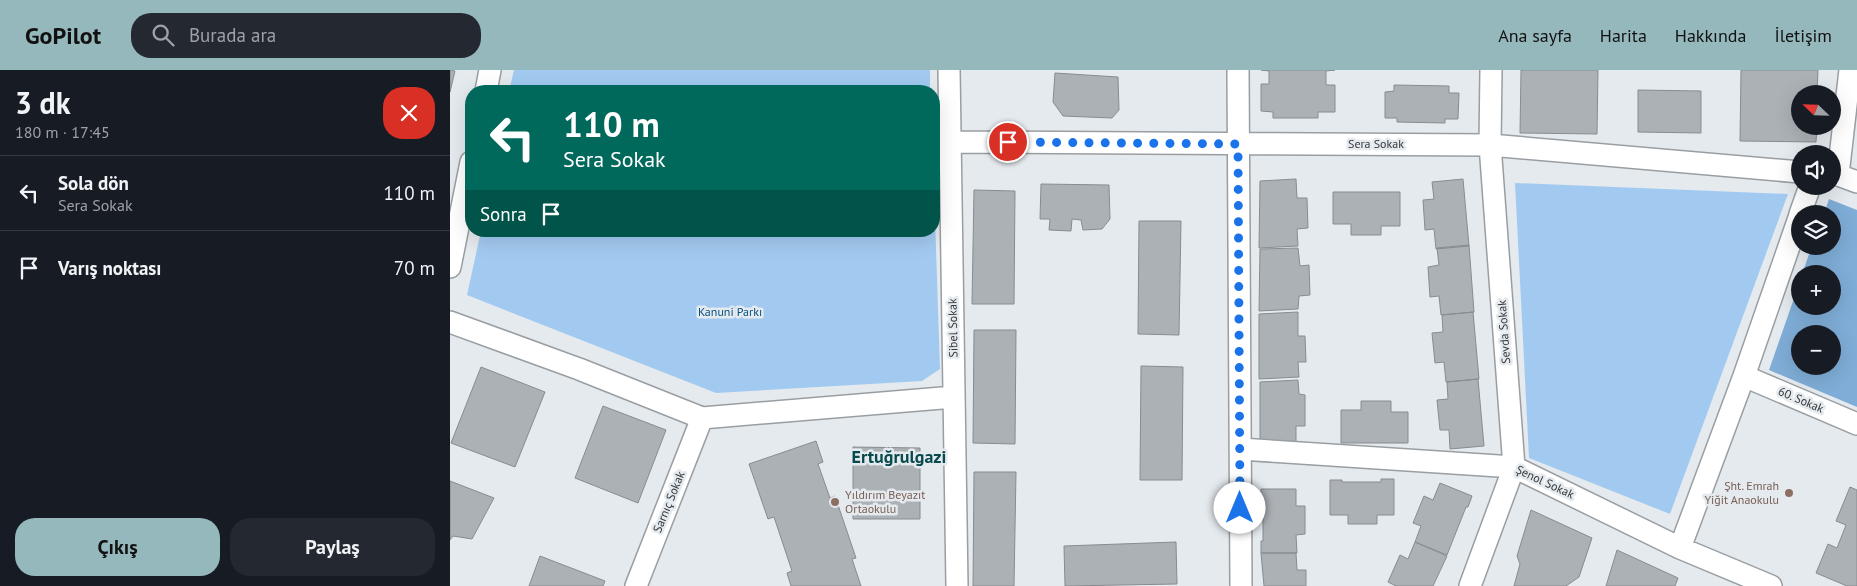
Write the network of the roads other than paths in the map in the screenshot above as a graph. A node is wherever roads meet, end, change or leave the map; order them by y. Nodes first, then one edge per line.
1 (490, 70) edge
2 (949, 70) edge
3 (1238, 70) edge
4 (1491, 70) edge
5 (1850, 70) edge
6 (487, 85) edge
7 (950, 142) junction
8 (1238, 144) junction
9 (1490, 145) junction
10 (1791, 171) edge
11 (1843, 177) edge
12 (465, 192) edge
13 (1791, 240) edge
14 (450, 267) edge
15 (450, 322) edge
16 (1744, 376) junction
17 (954, 396) junction
18 (702, 418) junction
19 (1857, 424) edge
20 (1240, 448) junction
21 (1514, 467) junction
22 (1680, 548) junction
23 (636, 586) edge
24 (957, 586) edge
25 (1241, 586) edge
26 (1470, 586) edge
27 (1771, 586) edge

1 - 6 street
2 - 7 street, Sibel Sokak
3 - 8 street
4 - 9 street, Sevda Sokak
5 - 11 street
7 - 8 street, Sera Sokak
7 - 17 street, Sibel Sokak
8 - 9 street, Sera Sokak
8 - 20 street
9 - 10 street, Sera Sokak
9 - 21 street, Sevda Sokak
12 - 14 street
13 - 16 street
15 - 18 street
16 - 19 street, 60. Sokak
16 - 22 street
17 - 18 street
17 - 24 street, Sibel Sokak
18 - 23 street, Sarnıç Sokak
20 - 21 street, Şenol Sokak
20 - 25 street
21 - 22 street, Şenol Sokak
21 - 26 street, Sevda Sokak
22 - 27 street, Şenol Sokak

